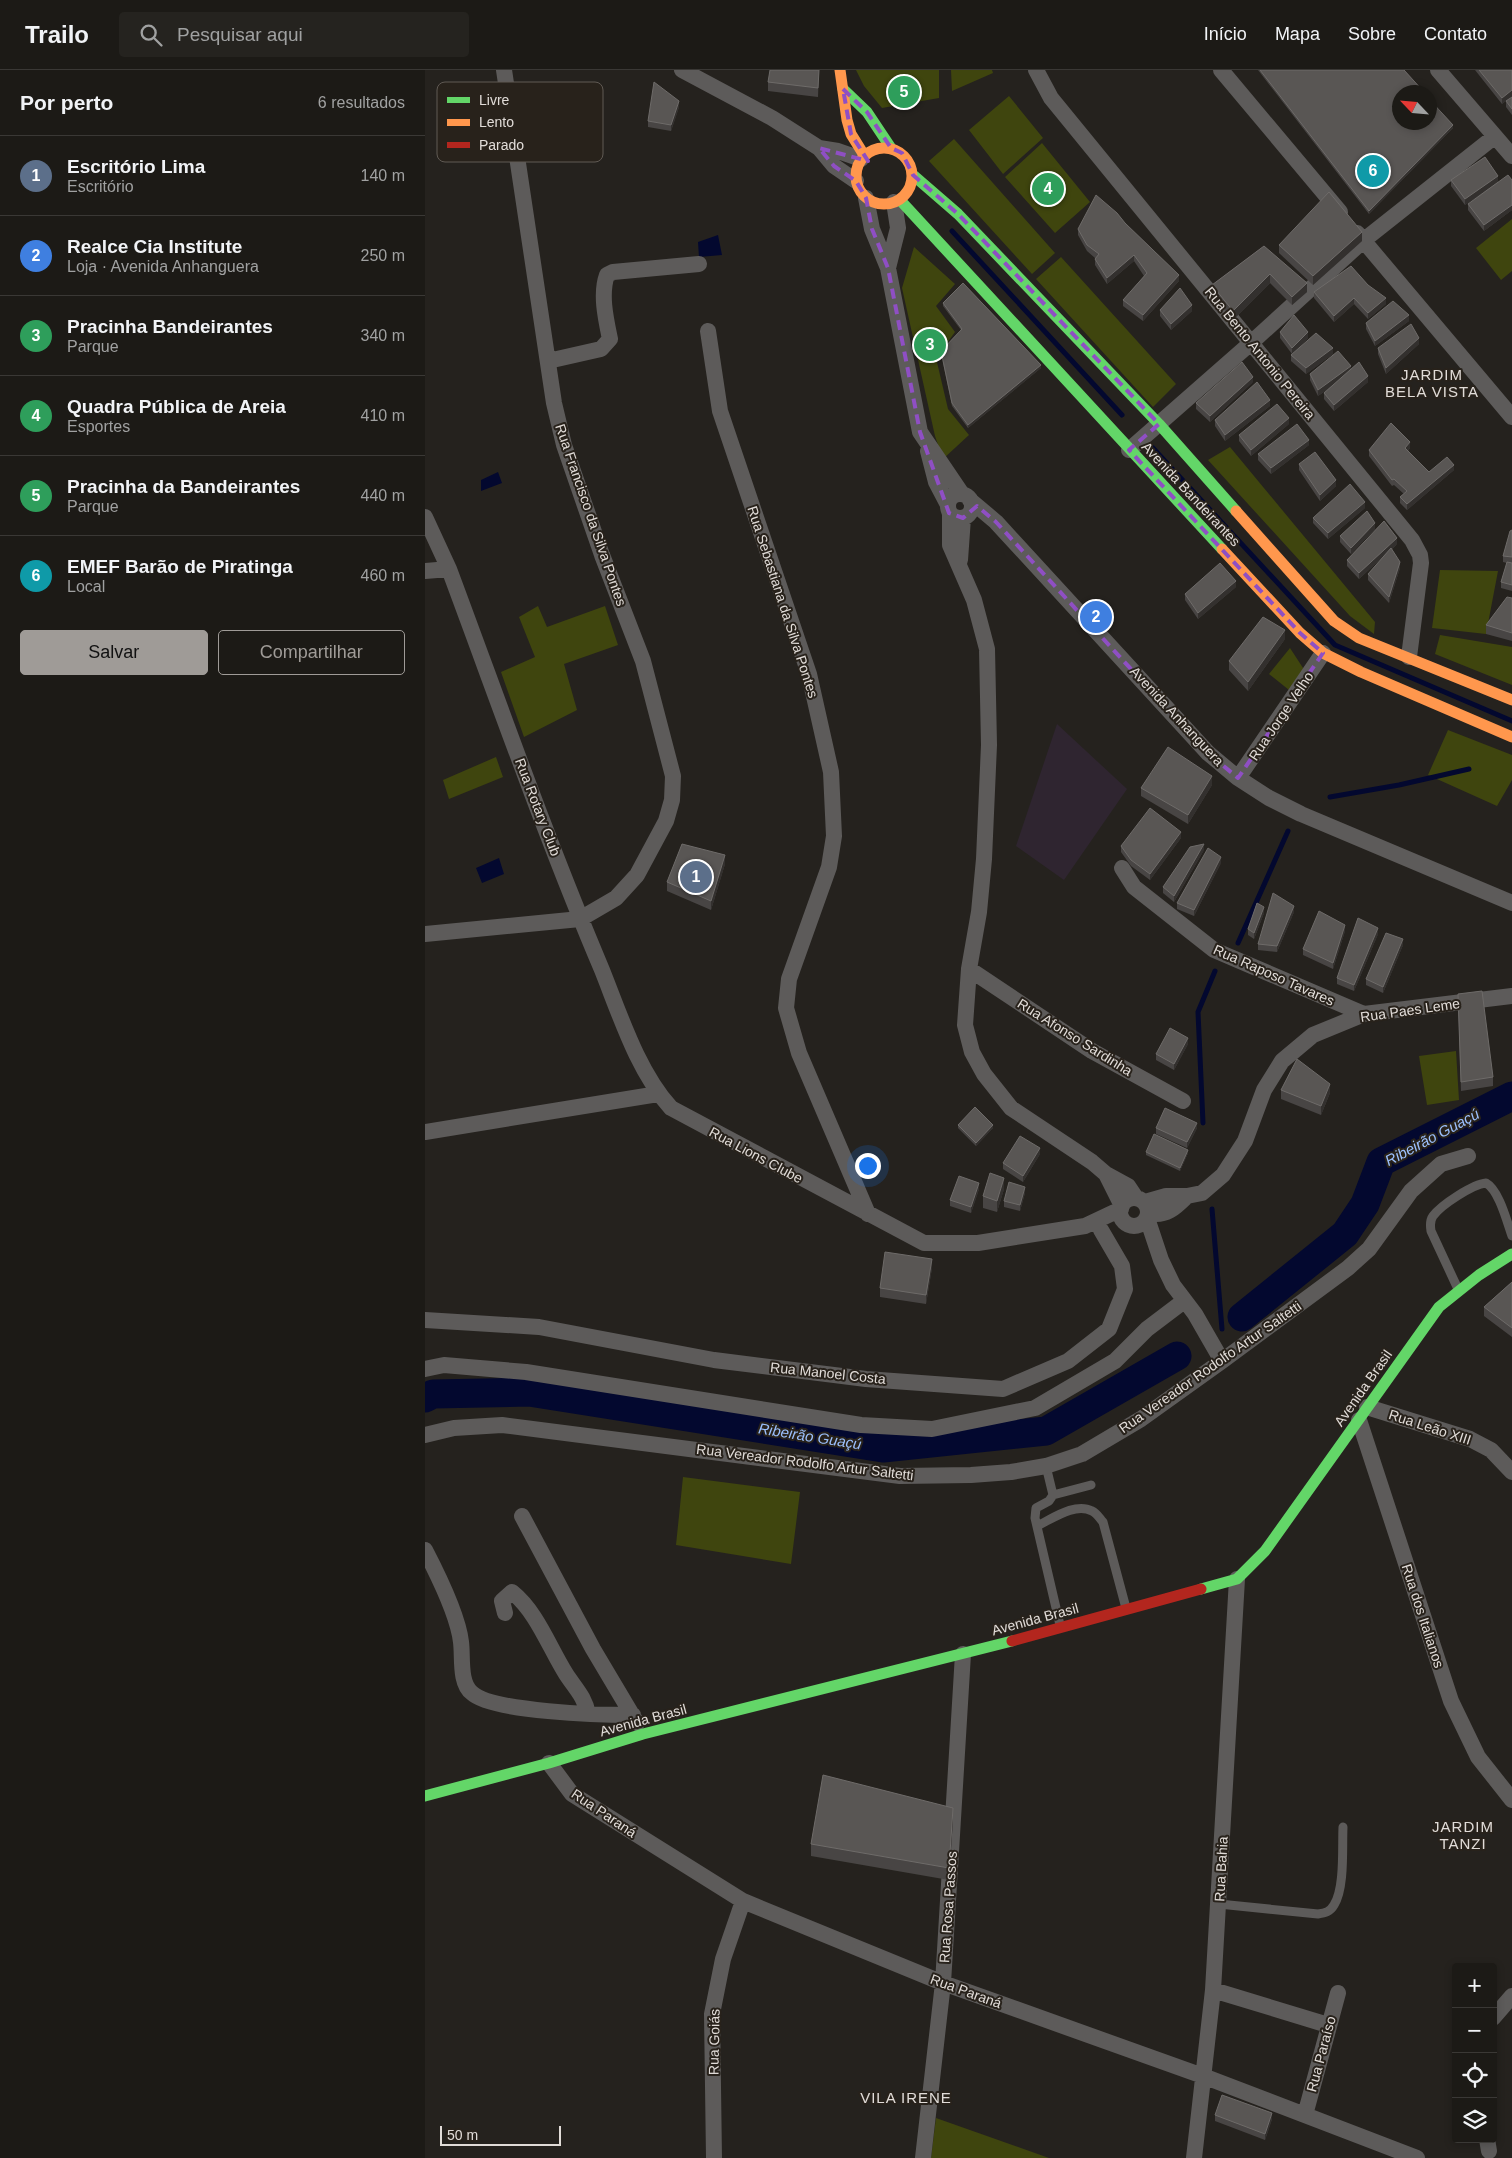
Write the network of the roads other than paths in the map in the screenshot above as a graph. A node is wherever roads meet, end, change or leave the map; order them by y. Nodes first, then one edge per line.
1 (682, 70) edge
2 (840, 70) edge
3 (1035, 70) edge
4 (1221, 70) edge
5 (1438, 70) edge
6 (843, 89) junction
7 (1494, 137) junction
8 (819, 148) junction
9 (891, 148) junction
10 (1512, 156) edge
11 (863, 157) junction
12 (518, 162) edge
13 (913, 175) junction
14 (856, 181) junction
15 (866, 198) junction
16 (897, 201) junction
17 (1364, 240) junction
18 (699, 264) dead end
19 (888, 268) junction
20 (708, 331) dead end
21 (1252, 342) junction
22 (548, 360) junction
23 (1512, 417) edge
24 (1159, 424) junction
25 (927, 444) junction
26 (1129, 450) junction
27 (966, 497) junction
28 (953, 512) junction
29 (425, 517) edge
30 (449, 569) junction
31 (425, 571) edge
32 (1323, 653) junction
33 (1409, 657) junction
34 (1512, 700) edge
35 (1512, 737) edge
36 (1238, 778) junction
37 (1122, 868) dead end
38 (1512, 903) edge
39 (581, 919) junction
40 (425, 934) edge
41 (969, 969) junction
42 (1512, 996) edge
43 (1364, 1014) junction
44 (658, 1094) junction
45 (1183, 1101) dead end
46 (425, 1132) edge
47 (1468, 1156) dead end
48 (1134, 1212) junction
49 (868, 1214) junction
50 (1085, 1226) junction
51 (1101, 1230) junction
52 (1512, 1236) edge
53 (1512, 1254) edge
54 (1459, 1290) junction
55 (1185, 1301) junction
56 (425, 1320) edge
57 (1222, 1361) junction
58 (425, 1369) edge
59 (1363, 1413) junction
60 (425, 1435) edge
61 (1046, 1466) junction
62 (1512, 1472) edge
63 (1091, 1485) dead end
64 (1053, 1495) junction
65 (522, 1516) dead end
66 (1037, 1526) junction
67 (425, 1550) edge
68 (1237, 1579) junction
69 (1127, 1610) junction
70 (505, 1613) dead end
71 (1061, 1628) junction
72 (963, 1654) junction
73 (588, 1714) junction
74 (633, 1716) junction
75 (643, 1734) junction
76 (549, 1763) junction
77 (425, 1796) edge
78 (1512, 1800) edge
79 (1343, 1827) dead end
80 (743, 1901) junction
81 (1219, 1904) junction
82 (943, 1983) junction
83 (1213, 1990) junction
84 (1338, 1993) dead end
85 (1512, 1996) edge
86 (1497, 2013) edge
87 (1328, 2025) junction
88 (1203, 2076) junction
89 (1305, 2115) junction
90 (714, 2158) edge
91 (923, 2158) edge
92 (1194, 2158) edge
93 (1417, 2158) edge

1 - 8 street
2 - 6 street
3 - 21 street, Rua Bento Antonio Pereira
4 - 17 street
5 - 7 street
6 - 9 street
6 - 11 street
7 - 10 street
7 - 17 street
8 - 11 street
8 - 14 street
9 - 11 street
9 - 13 street
11 - 14 street
12 - 22 street, Rua Francisco da Silva Pontes
13 - 16 street
13 - 24 street, Avenida Bandeirantes
14 - 15 street
15 - 16 street
15 - 19 street
16 - 19 street
16 - 26 street, Avenida Bandeirantes
17 - 21 street
17 - 23 street
18 - 22 street
19 - 25 street
20 - 49 street, Rua Sebastiana da Silva Pontes
21 - 24 street
21 - 33 street, Rua Bento Antonio Pereira
22 - 39 street, Rua Francisco da Silva Pontes
24 - 26 street
24 - 33 street, Avenida Bandeirantes
25 - 27 street, Avenida Anhanguera
25 - 28 street
26 - 32 street, Avenida Bandeirantes
27 - 28 street
27 - 28 street
27 - 36 street, Avenida Anhanguera
28 - 41 street
29 - 30 street, Rua Rotary Club
30 - 31 street
30 - 39 street, Rua Rotary Club
32 - 35 street, Avenida Bandeirantes
32 - 36 street, Rua Jorge Velho
33 - 34 street, Avenida Bandeirantes
36 - 38 street, Avenida Anhanguera
37 - 43 street, Rua Raposo Tavares
39 - 40 street
39 - 44 street, Rua Rotary Club
41 - 45 street, Rua Afonso Sardinha
41 - 48 street
42 - 43 street, Rua Paes Leme
43 - 48 street, Rua Paes Leme
44 - 46 street
44 - 49 street, Rua Lions Clube
47 - 57 street, Rua Vereador Rodolfo Artur Saltetti
48 - 50 street, Rua Lions Clube
48 - 51 street, Rua Lions Clube
48 - 55 street
49 - 50 street, Rua Lions Clube
50 - 51 street, Rua Lions Clube
51 - 56 street, Rua Manoel Costa
52 - 54 lane
53 - 54 street, Avenida Brasil
54 - 59 street, Avenida Brasil
55 - 57 street
55 - 58 street
57 - 61 street, Rua Vereador Rodolfo Artur Saltetti
59 - 62 street, Rua Leão XIII
59 - 68 street, Avenida Brasil
59 - 78 street, Rua dos Italianos
60 - 61 street, Rua Vereador Rodolfo Artur Saltetti
61 - 64 lane
63 - 64 lane
64 - 66 lane
65 - 74 street
66 - 69 lane
66 - 71 lane
67 - 73 street
68 - 69 street, Avenida Brasil
68 - 81 street, Rua Bahia
69 - 71 street, Avenida Brasil
70 - 73 street
71 - 72 street, Avenida Brasil
72 - 75 street, Avenida Brasil
72 - 82 street, Rua Rosa Passos
73 - 74 street
74 - 75 street
75 - 76 street, Avenida Brasil
76 - 77 street, Avenida Brasil
76 - 80 street, Rua Paraná
79 - 81 lane
80 - 82 street, Rua Paraná
80 - 90 street, Rua Goiás
81 - 83 street, Rua Bahia
82 - 88 street, Rua Paraná
82 - 91 street, Rua Rosa Passos
83 - 87 street
83 - 88 street, Rua Bahia
84 - 87 street, Rua Paraíso
85 - 86 street
87 - 89 street, Rua Paraíso
88 - 89 street, Rua Paraná
88 - 92 street, Rua Bahia
89 - 93 street, Rua Paraná

